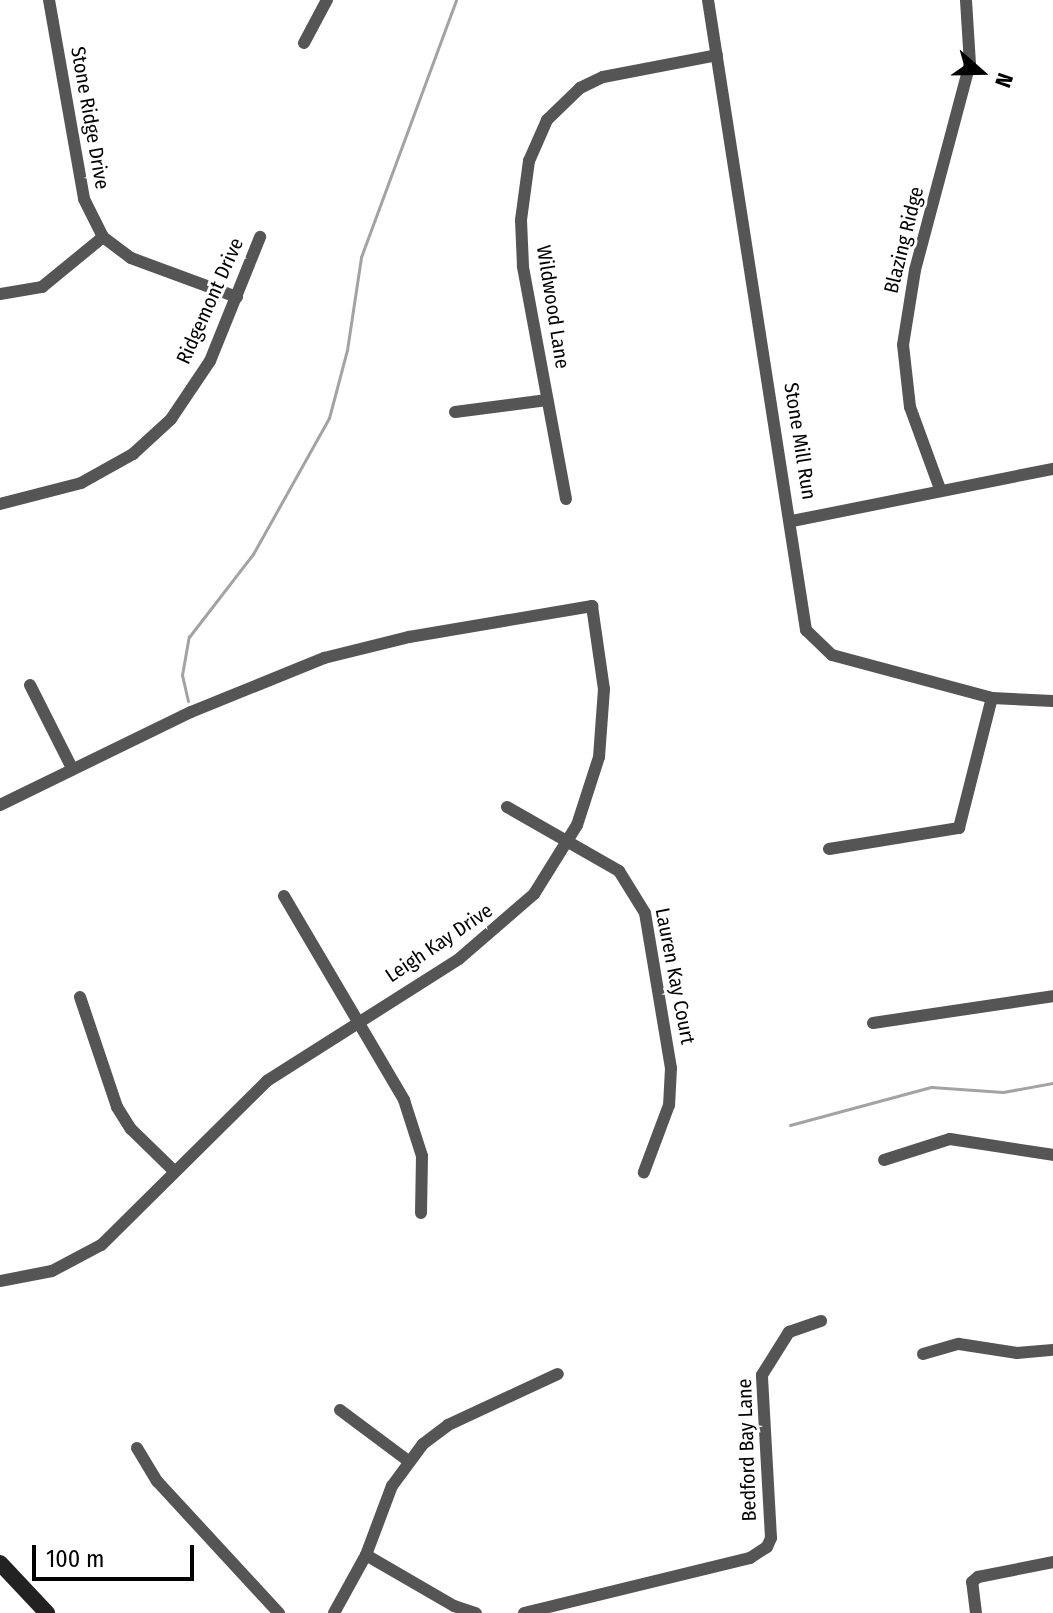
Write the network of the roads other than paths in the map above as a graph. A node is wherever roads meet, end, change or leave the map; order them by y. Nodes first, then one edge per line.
1 (49, 0) edge
2 (327, 0) edge
3 (708, 0) edge
4 (966, 0) edge
5 (304, 43) dead end
6 (717, 55) junction
7 (103, 237) junction
8 (260, 237) dead end
9 (0, 294) edge
10 (237, 297) junction
11 (547, 400) junction
12 (455, 412) dead end
13 (1053, 469) edge
14 (940, 489) junction
15 (566, 499) dead end
16 (0, 504) edge
17 (792, 521) junction
18 (30, 685) dead end
19 (992, 698) junction
20 (1053, 701) edge
21 (72, 768) junction
22 (0, 805) edge
23 (507, 807) dead end
24 (570, 839) junction
25 (829, 849) dead end
26 (284, 896) dead end
27 (1053, 996) edge
28 (80, 997) dead end
29 (357, 1021) junction
30 (873, 1023) dead end
31 (1053, 1155) edge
32 (884, 1160) dead end
33 (174, 1171) junction
34 (644, 1172) dead end
35 (421, 1213) dead end
36 (0, 1281) edge
37 (821, 1321) dead end
38 (1053, 1350) edge
39 (923, 1354) dead end
40 (558, 1374) dead end
41 (340, 1410) dead end
42 (137, 1448) dead end
43 (407, 1460) junction
44 (366, 1555) junction
45 (1053, 1562) edge
46 (0, 1563) edge
47 (47, 1613) edge
48 (279, 1613) edge
49 (334, 1613) edge
50 (476, 1613) edge
51 (524, 1613) edge
52 (976, 1613) edge

1 - 7 street, Stone Ridge Drive
2 - 5 street
3 - 6 street, Stone Mill Run
4 - 14 street, Blazing Ridge
6 - 11 street, Wildwood Lane
6 - 17 street, Stone Mill Run
7 - 9 street
7 - 10 street, Stone Ridge Drive
8 - 10 street, Ridgemont Drive
10 - 16 street, Ridgemont Drive
11 - 12 street
11 - 15 street, Wildwood Lane
13 - 14 street
14 - 17 street
17 - 19 street, Stone Mill Run
18 - 21 street
19 - 20 street, Stone Mill Run
19 - 25 street
21 - 22 street, Leigh Kay Drive
21 - 24 street, Leigh Kay Drive
23 - 24 street, Lauren Kay Court
24 - 29 street, Leigh Kay Drive
24 - 34 street, Lauren Kay Court
26 - 29 street
27 - 30 street
28 - 33 street
29 - 33 street, Leigh Kay Drive
29 - 35 street
31 - 32 street
33 - 36 street, Leigh Kay Drive
37 - 51 street, Bedford Bay Lane
38 - 39 street
40 - 43 street
41 - 43 street
42 - 48 street
43 - 44 street
44 - 49 street
44 - 50 street
45 - 52 street
46 - 47 main road

